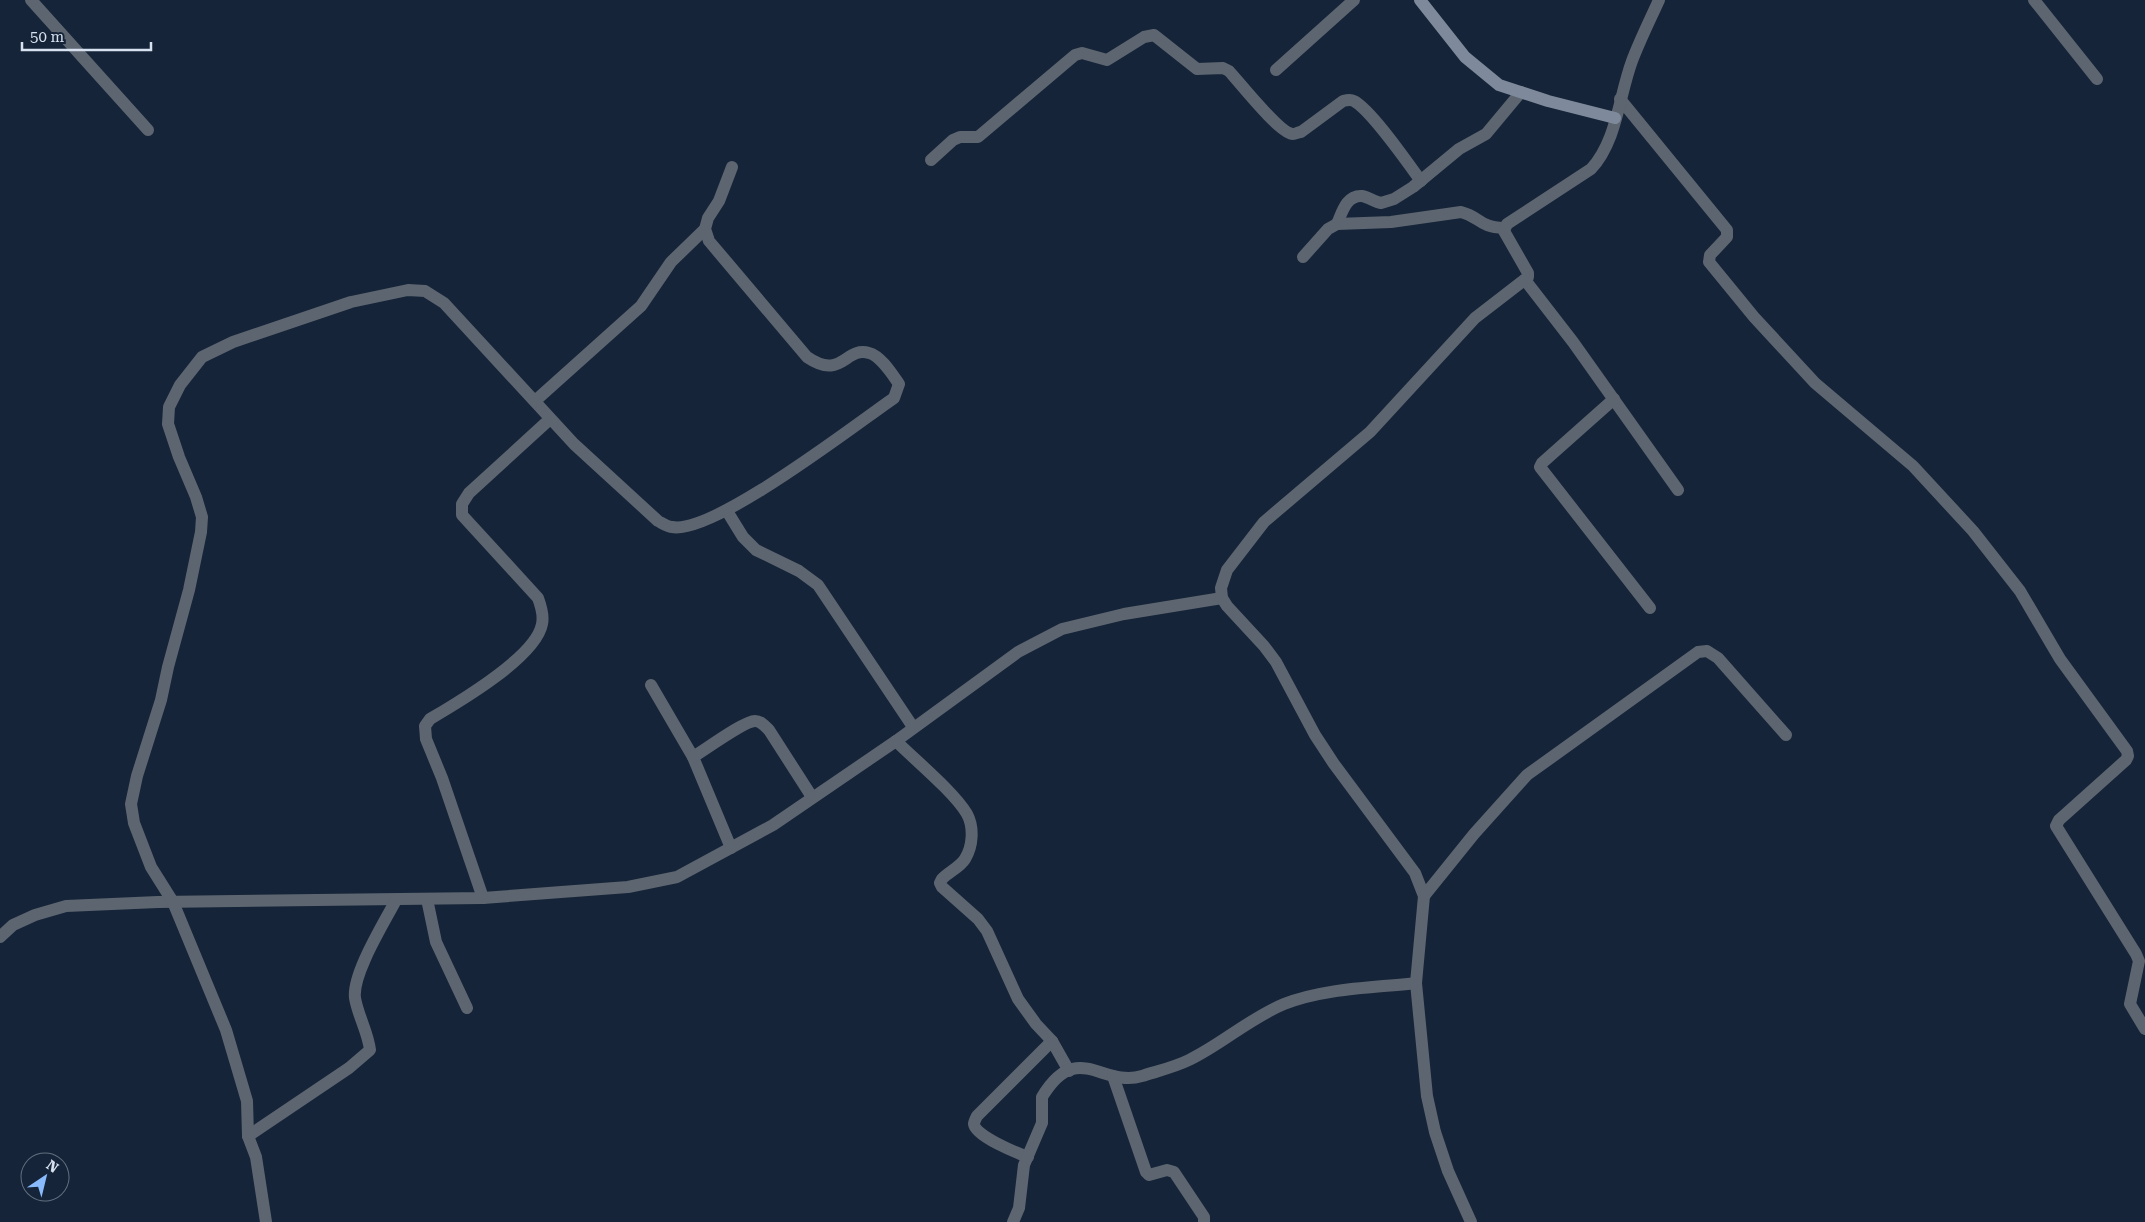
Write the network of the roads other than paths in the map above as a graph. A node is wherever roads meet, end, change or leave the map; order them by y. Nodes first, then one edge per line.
1 (31, 0) edge
2 (1354, 0) edge
3 (1420, 0) edge
4 (1659, 0) edge
5 (2034, 0) edge
6 (1276, 70) dead end
7 (2097, 79) dead end
8 (1521, 92) junction
9 (1620, 100) junction
10 (1615, 118) junction
11 (148, 130) dead end
12 (931, 160) dead end
13 (732, 167) dead end
14 (1421, 180) junction
15 (1337, 224) junction
16 (1504, 228) junction
17 (705, 229) junction
18 (1303, 257) dead end
19 (1525, 280) junction
20 (1614, 399) junction
21 (535, 401) junction
22 (550, 419) junction
23 (1678, 490) dead end
24 (726, 511) junction
25 (1222, 598) junction
26 (1650, 608) dead end
27 (650, 685) dead end
28 (913, 727) junction
29 (1786, 735) dead end
30 (896, 741) junction
31 (693, 757) junction
32 (812, 797) junction
33 (730, 848) junction
34 (1424, 896) junction
35 (483, 898) junction
36 (427, 899) junction
37 (396, 900) junction
38 (173, 902) junction
39 (0, 936) edge
40 (1416, 983) junction
41 (467, 1008) dead end
42 (2145, 1029) edge
43 (1052, 1041) junction
44 (1069, 1070) junction
45 (1113, 1076) junction
46 (248, 1136) junction
47 (1028, 1157) junction
48 (266, 1222) edge
49 (1013, 1222) edge
50 (1204, 1222) edge
51 (1471, 1222) edge

1 - 11 street
2 - 6 street
3 - 8 street
4 - 9 street
5 - 7 street
8 - 10 street
8 - 14 street
9 - 10 street
9 - 42 street
10 - 16 street
12 - 14 street
13 - 17 street
14 - 15 street
15 - 16 street
15 - 18 street
16 - 19 street
17 - 21 street
17 - 24 street
19 - 20 street
19 - 25 street
20 - 23 street
20 - 26 street
21 - 22 street
21 - 38 street
22 - 24 street
22 - 35 street
24 - 28 street
25 - 28 street
25 - 34 street
27 - 31 street
28 - 30 street
29 - 34 street
30 - 32 street
30 - 43 street
31 - 32 street
31 - 33 street
32 - 33 street
33 - 35 street
34 - 40 street
35 - 36 street
36 - 37 street
36 - 41 street
37 - 38 street
37 - 46 street
38 - 39 street
38 - 46 street
40 - 45 street
40 - 51 street
43 - 44 street
43 - 47 street
44 - 45 street
44 - 47 street
45 - 50 street
46 - 48 street
47 - 49 street

